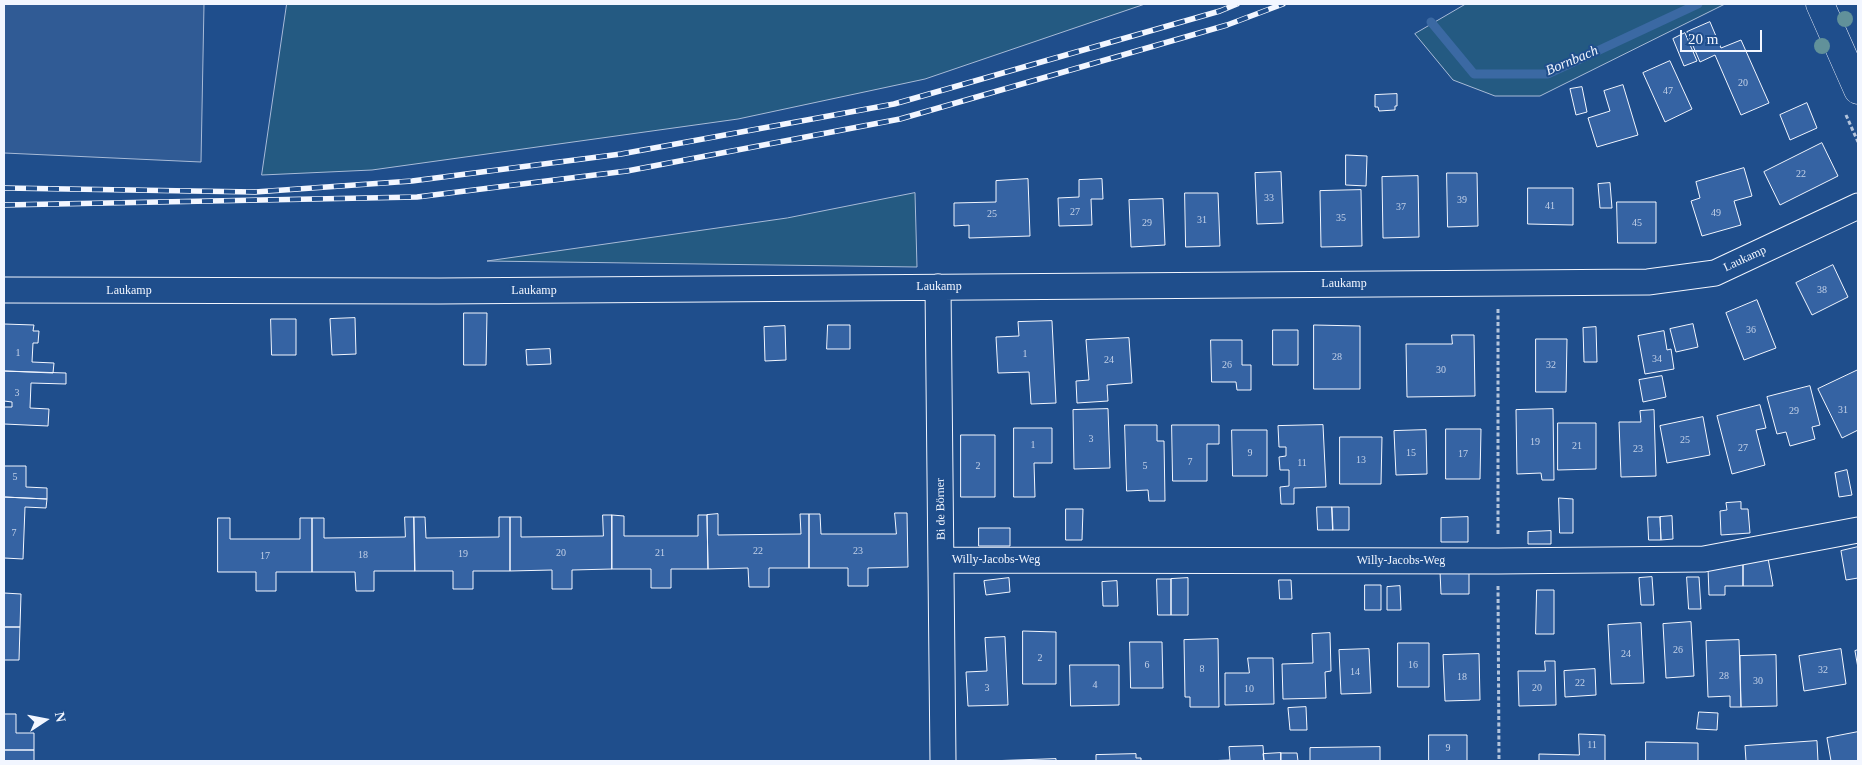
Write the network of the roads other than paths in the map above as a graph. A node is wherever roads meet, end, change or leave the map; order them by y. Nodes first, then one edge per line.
1 (1820, 4) edge
2 (1858, 90) edge
3 (1858, 206) edge
4 (938, 287) junction
5 (4, 290) edge
6 (1858, 530) edge
7 (942, 560) junction
8 (943, 761) edge

1 - 2 street
3 - 4 street, Laukamp
4 - 5 street, Laukamp
4 - 7 street, Bi de Börner
6 - 7 street, Willy-Jacobs-Weg
7 - 8 street, Bi de Börner

